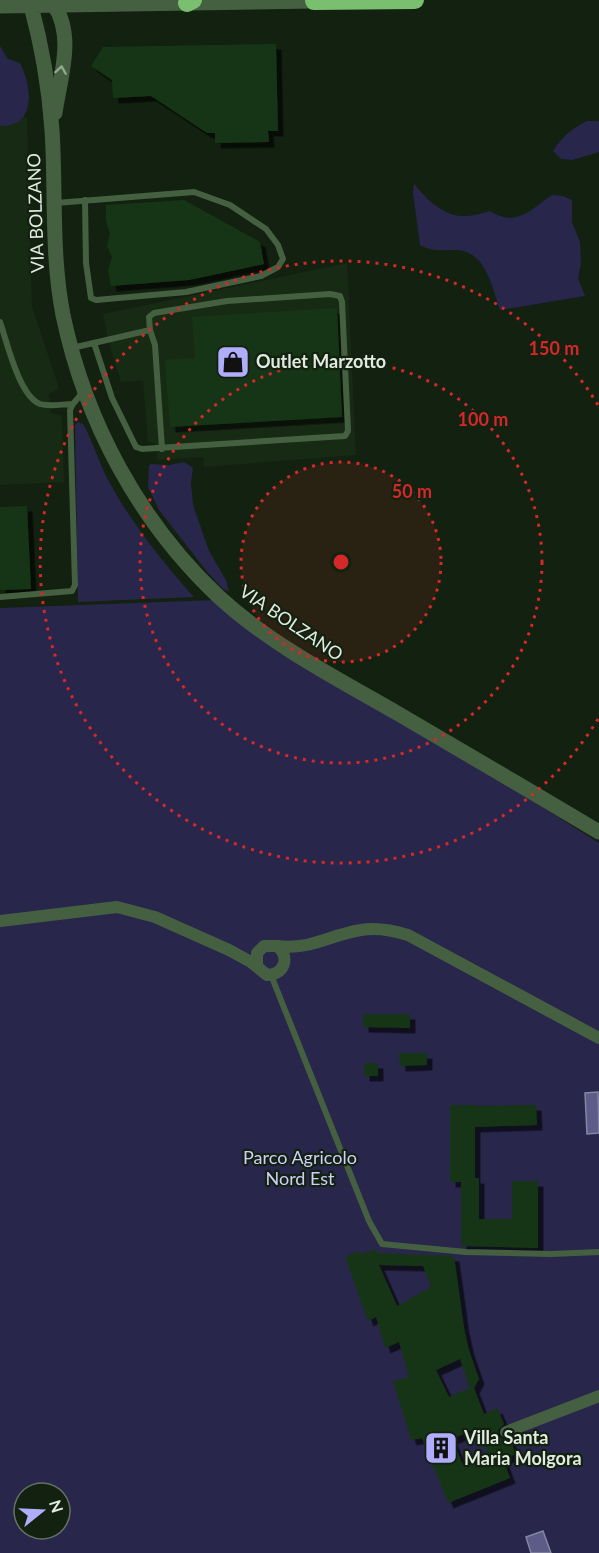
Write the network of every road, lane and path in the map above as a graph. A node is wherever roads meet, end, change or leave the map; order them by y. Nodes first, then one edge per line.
1 (415, 0) edge
2 (190, 1) edge
3 (314, 1) edge
4 (54, 5) junction
5 (0, 6) edge
6 (31, 6) junction
7 (52, 127) junction
8 (85, 200) junction
9 (55, 203) junction
10 (0, 322) edge
11 (150, 330) junction
12 (94, 343) junction
13 (70, 348) junction
14 (84, 392) junction
15 (73, 404) junction
16 (162, 449) junction
17 (0, 597) edge
18 (599, 832) edge
19 (0, 921) edge
20 (277, 946) junction
21 (307, 946) junction
22 (260, 949) junction
23 (229, 950) junction
24 (285, 964) junction
25 (257, 966) junction
26 (271, 975) junction
27 (599, 1038) edge
28 (599, 1252) edge
29 (599, 1396) edge
30 (507, 1432) dead end

1 - 3 highway
2 - 3 street
2 - 4 street
4 - 6 street
7 -> 4 street
5 - 6 street
6 - 7 street
7 - 9 street, VIA BOLZANO
8 - 8 lane
8 - 9 lane
9 - 13 street, VIA BOLZANO
10 - 15 lane
11 - 12 lane
11 - 16 lane
11 - 16 lane
12 - 13 lane
12 - 16 lane
13 - 14 street, VIA BOLZANO
14 - 15 lane
14 - 18 street, VIA BOLZANO
15 - 17 lane
19 - 23 street
20 - 21 street
20 - 22 street
20 - 24 street
21 - 24 street
21 - 27 street
22 - 23 street
22 - 25 street
23 - 25 street
24 - 26 street
25 - 26 street
26 - 28 lane
29 - 30 street

